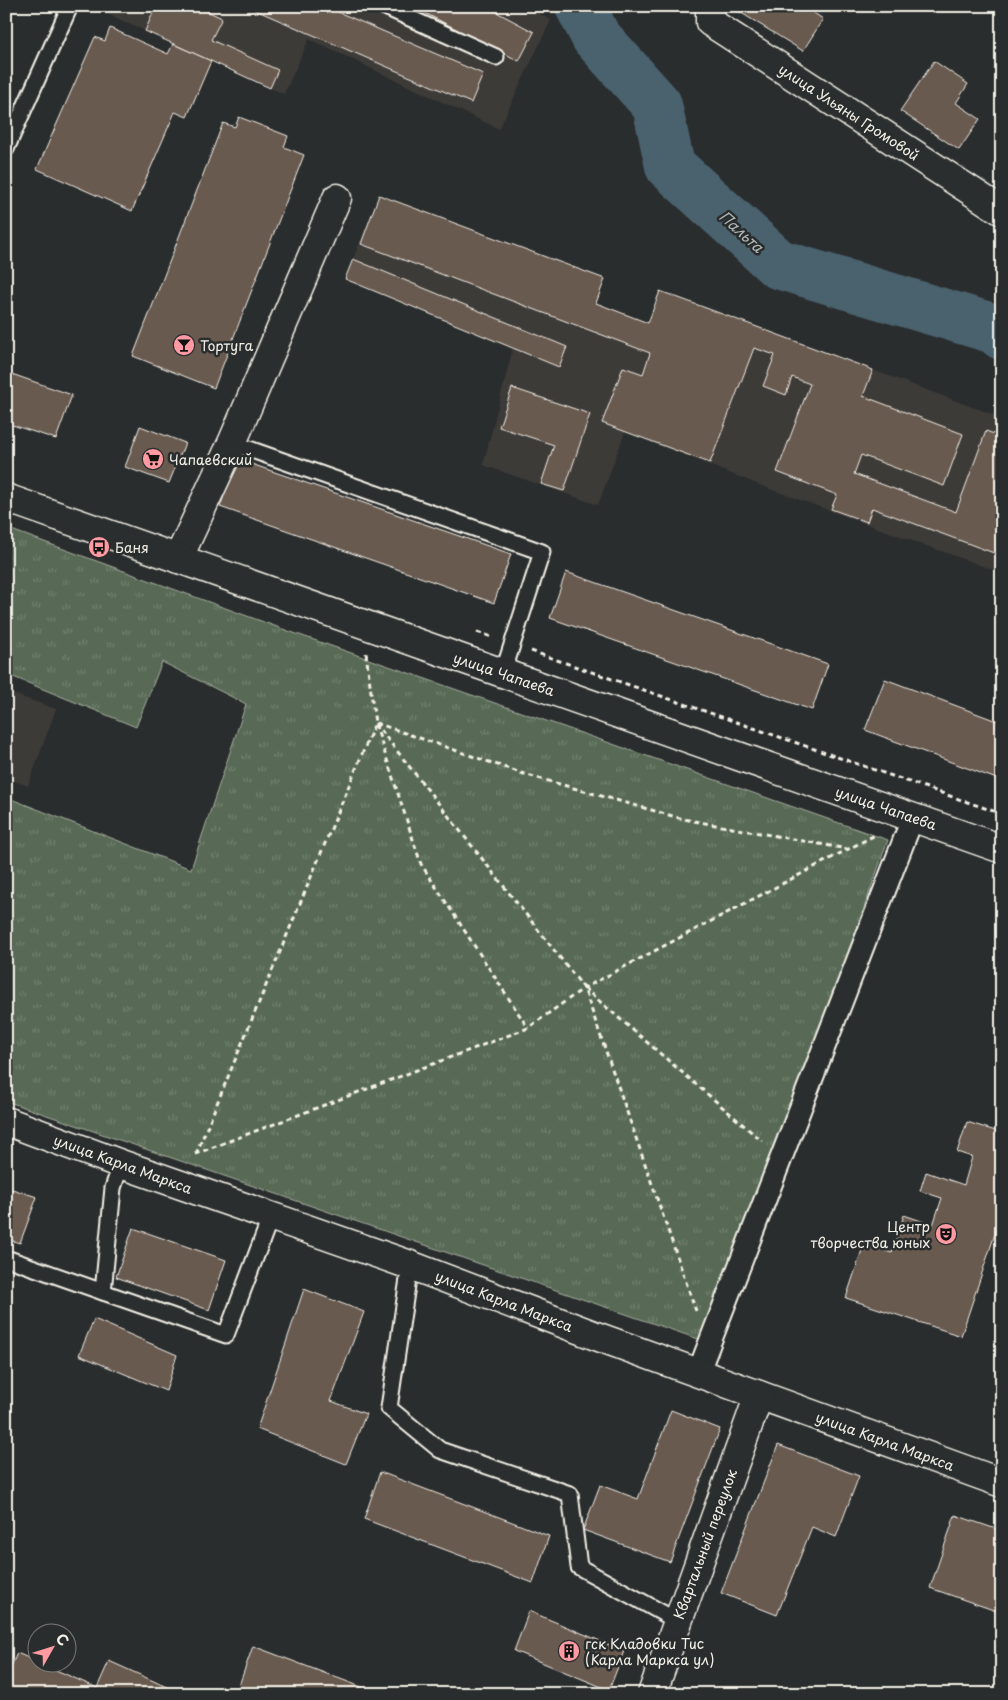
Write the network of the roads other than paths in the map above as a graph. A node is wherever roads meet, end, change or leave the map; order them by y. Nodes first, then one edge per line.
1 (70, 6) edge
2 (383, 6) edge
3 (710, 6) edge
4 (496, 57) dead end
5 (6, 149) edge
6 (337, 198) dead end
7 (1002, 211) edge
8 (232, 443) junction
9 (6, 498) edge
10 (178, 559) junction
11 (502, 673) junction
12 (913, 817) junction
13 (1002, 849) edge
14 (6, 1121) edge
15 (121, 1164) junction
16 (271, 1216) junction
17 (6, 1258) edge
18 (410, 1265) junction
19 (103, 1292) junction
20 (698, 1373) junction
21 (759, 1395) junction
22 (1002, 1483) edge
23 (677, 1621) junction
24 (652, 1694) edge

1 - 5 lane
2 - 4 lane
3 - 7 street, улица Ульяны Громовой
6 - 8 street
8 - 10 street
8 - 11 lane
9 - 10 street, улица Чапаева
10 - 11 street, улица Чапаева
11 - 12 street, улица Чапаева
12 - 13 street, улица Чапаева
12 - 20 street
14 - 15 street, улица Карла Маркса
15 - 16 street, улица Карла Маркса
15 - 19 lane
16 - 18 street, улица Карла Маркса
16 - 19 lane
17 - 19 lane
18 - 20 street, улица Карла Маркса
18 - 23 lane
20 - 21 street, улица Карла Маркса
21 - 22 street, улица Карла Маркса
21 - 23 street, Квартальный переулок
23 - 24 street, Квартальный переулок

